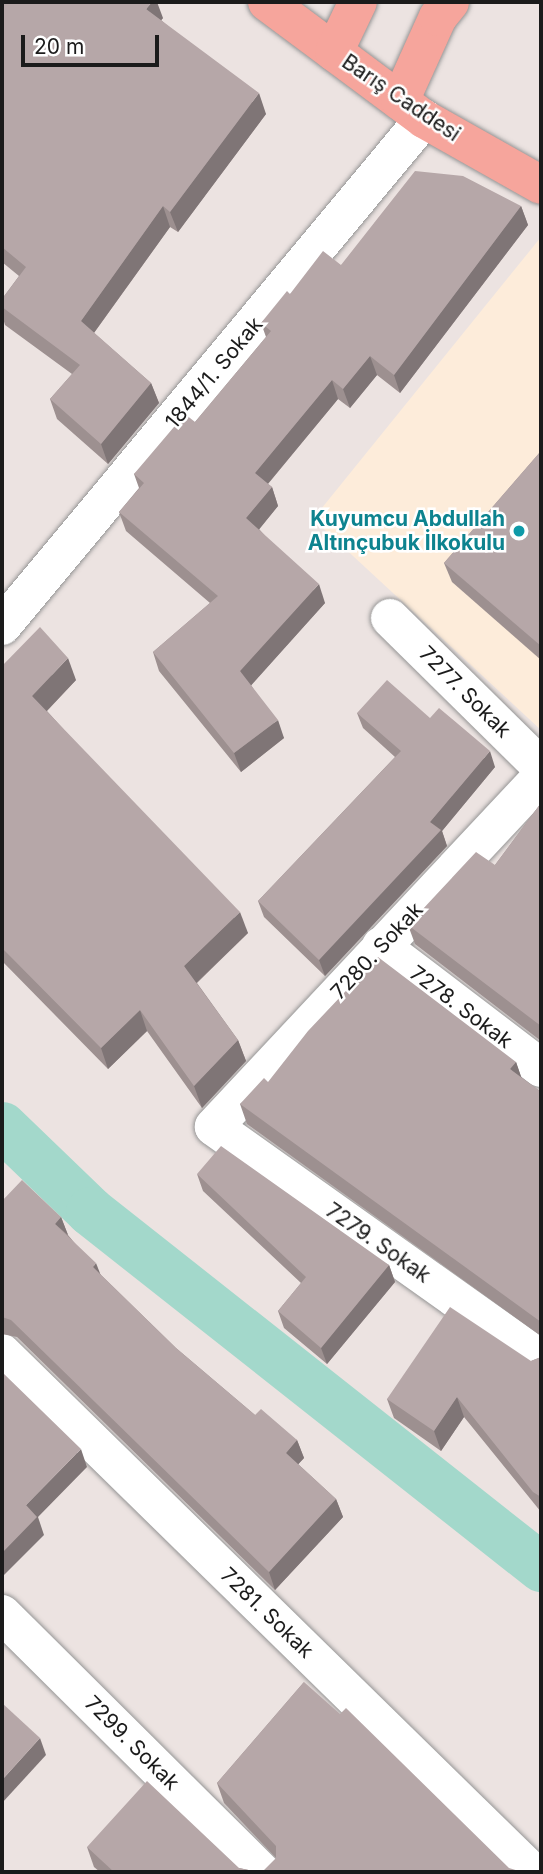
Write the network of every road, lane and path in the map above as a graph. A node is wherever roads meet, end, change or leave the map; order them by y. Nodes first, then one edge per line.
1 (267, 2) edge
2 (358, 2) edge
3 (450, 2) edge
4 (334, 52) junction
5 (412, 110) junction
6 (541, 185) edge
7 (390, 618) dead end
8 (2, 626) edge
9 (541, 767) edge
10 (541, 777) edge
11 (381, 946) junction
12 (541, 1068) edge
13 (214, 1127) joint
14 (2, 1353) edge
15 (541, 1359) edge
16 (2, 1614) edge
17 (261, 1872) edge
18 (532, 1872) edge

1 - 4 main road, Barış Caddesi
2 - 4 main road
3 - 5 main road
4 - 5 main road, Barış Caddesi
5 - 6 main road, Barış Caddesi
5 - 8 street, 1844/1. Sokak
7 - 9 street, 7277. Sokak
10 - 11 street, 7280. Sokak
11 - 12 street, 7278. Sokak
11 - 13 street, 7280. Sokak
13 - 15 street, 7279. Sokak
14 - 18 street, 7281. Sokak
16 - 17 street, 7299. Sokak

